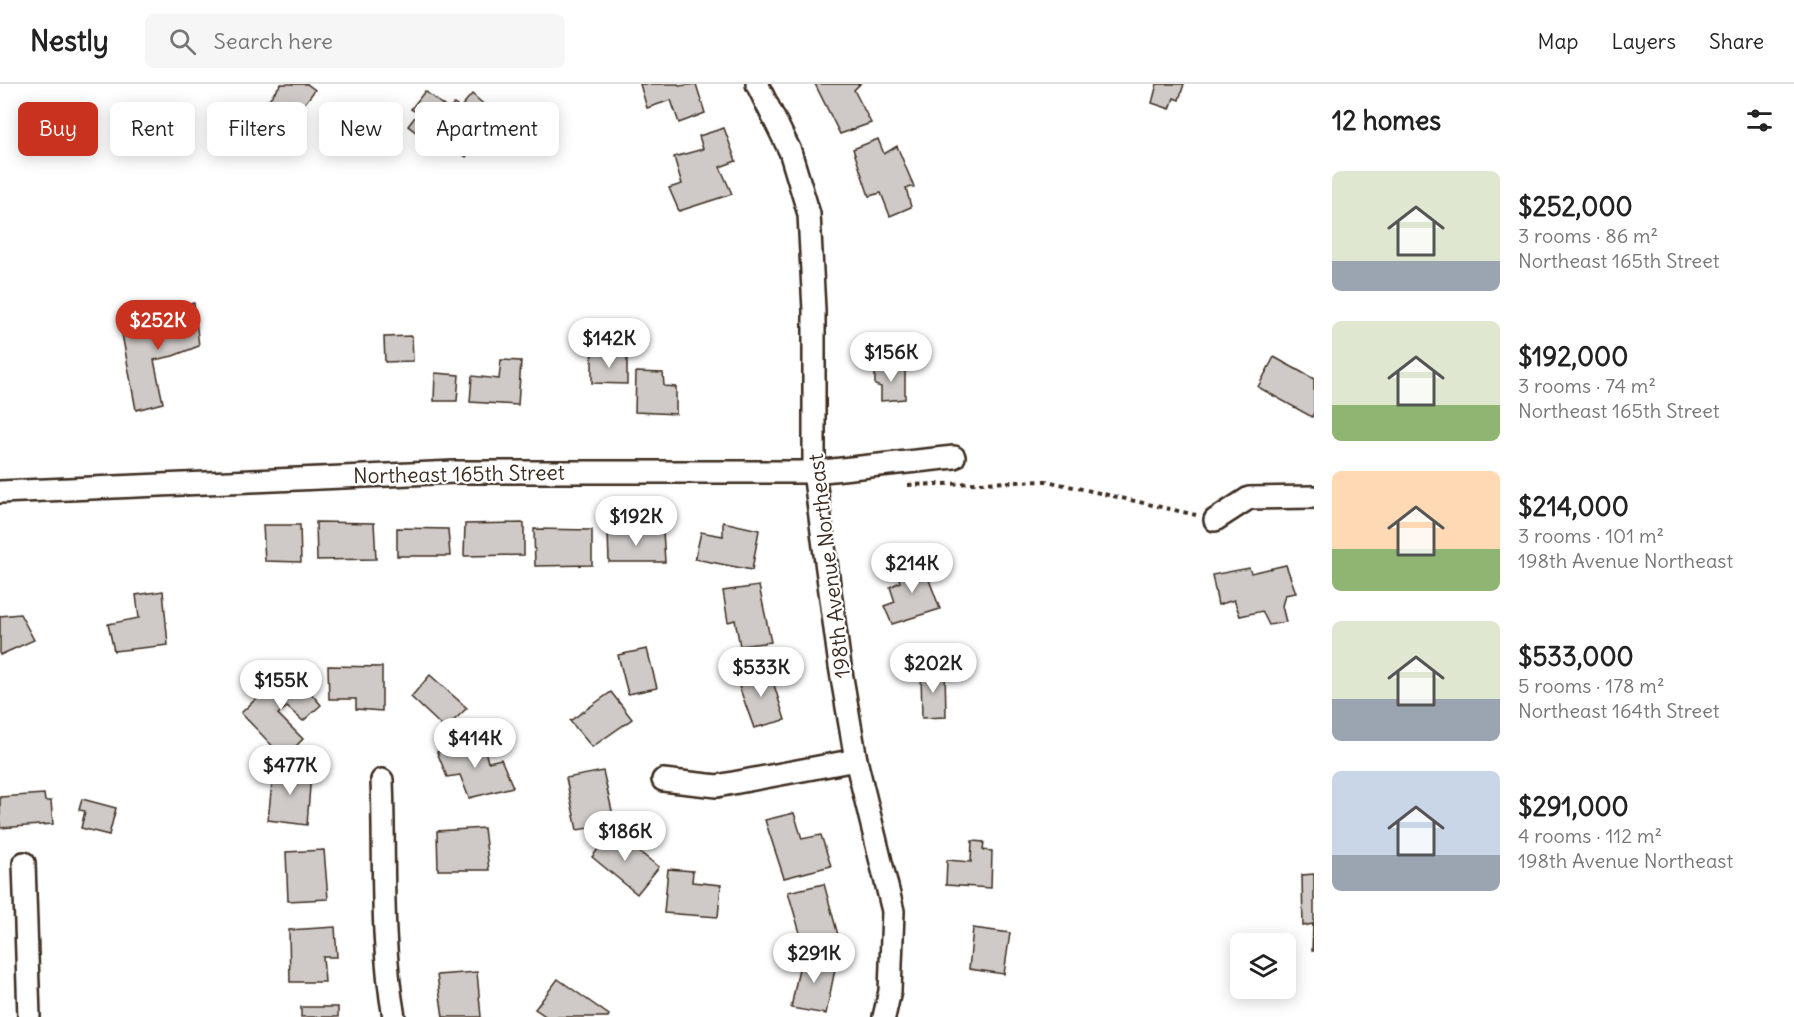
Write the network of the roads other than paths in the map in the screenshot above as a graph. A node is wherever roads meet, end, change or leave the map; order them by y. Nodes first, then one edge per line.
1 (757, 84) edge
2 (954, 457) dead end
3 (814, 472) junction
4 (0, 492) edge
5 (1314, 497) edge
6 (1215, 520) road end
7 (856, 760) junction
8 (382, 780) dead end
9 (663, 780) dead end
10 (24, 863) dead end
11 (29, 1017) edge
12 (394, 1017) edge
13 (884, 1017) edge

1 - 3 street, 198th Avenue Northeast
2 - 3 street, Northeast 165th Street
3 - 4 street, Northeast 165th Street
3 - 7 street, 198th Avenue Northeast
5 - 6 street
7 - 9 street
7 - 13 street, 198th Avenue Northeast
8 - 12 street
10 - 11 street

